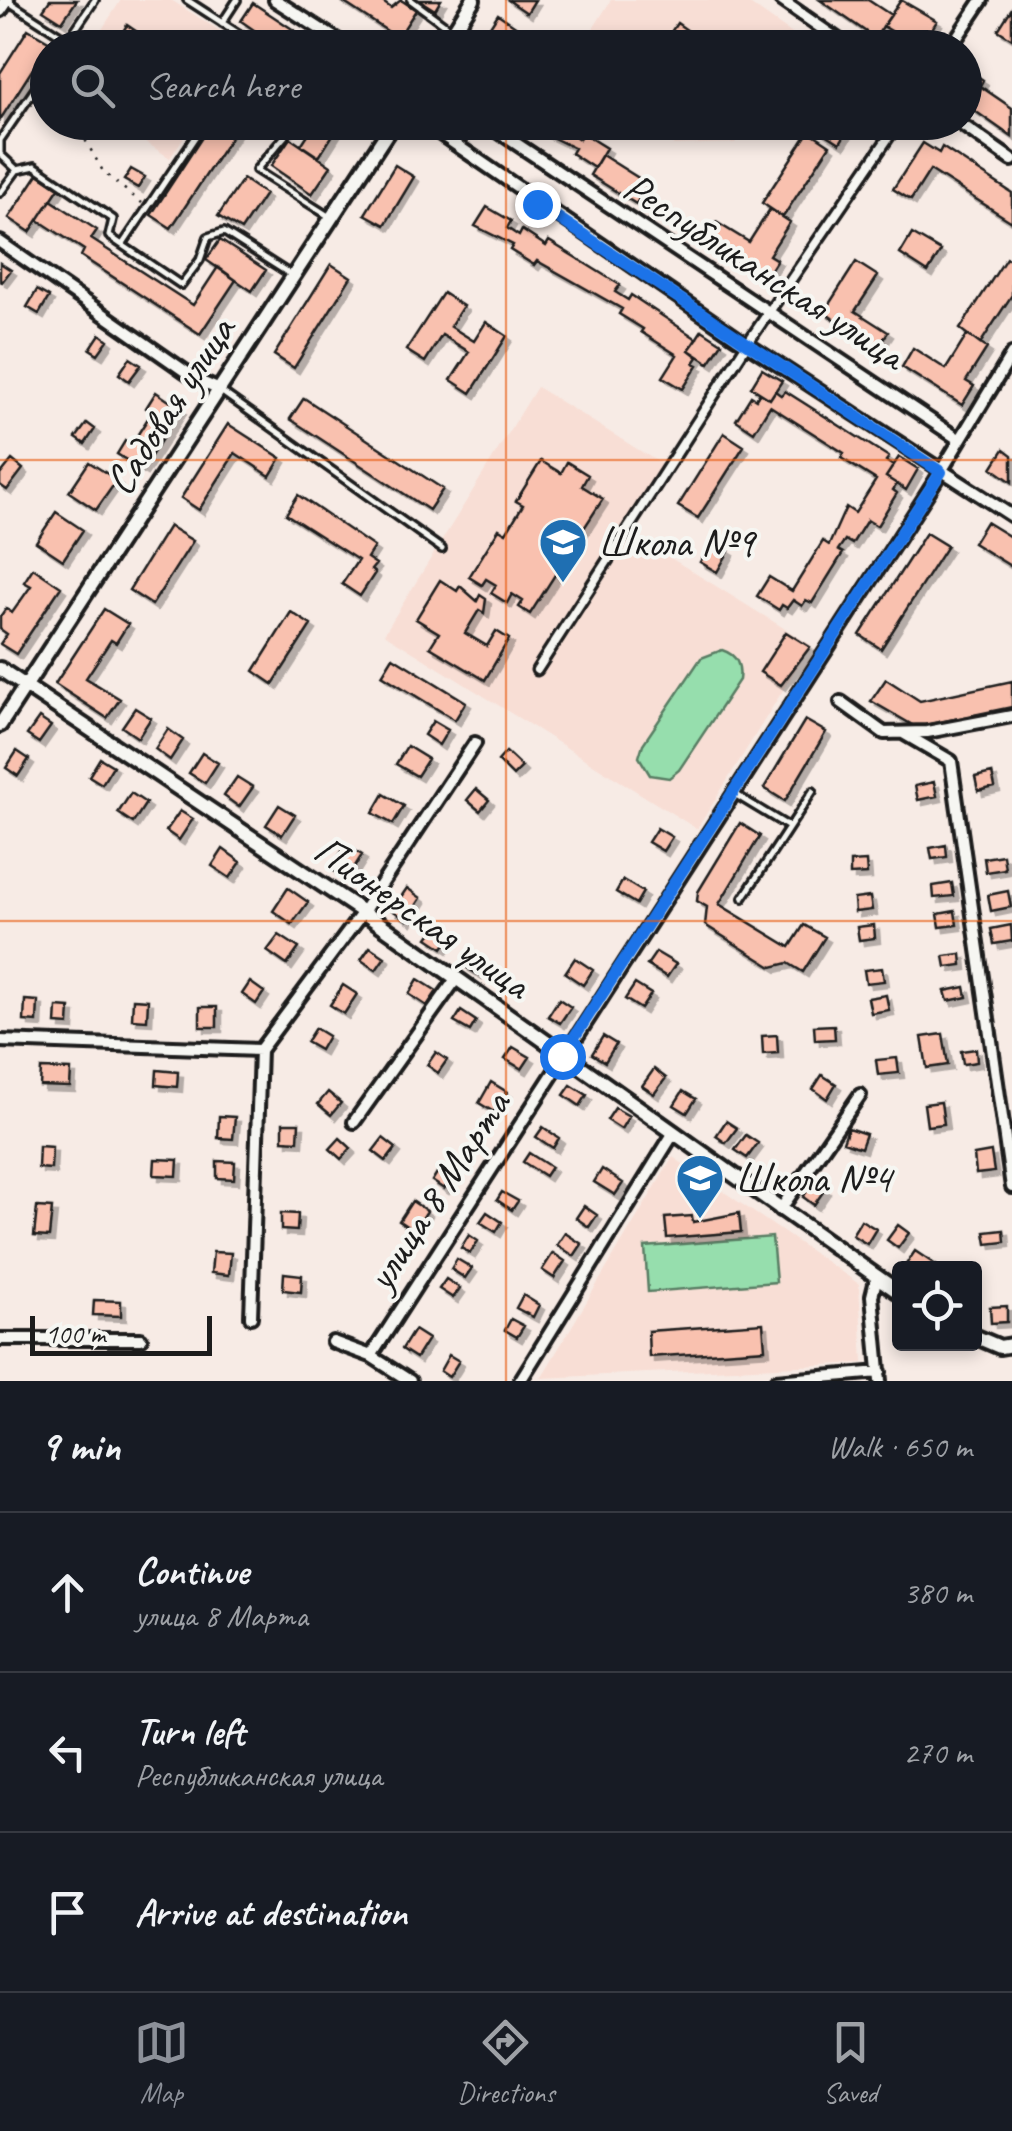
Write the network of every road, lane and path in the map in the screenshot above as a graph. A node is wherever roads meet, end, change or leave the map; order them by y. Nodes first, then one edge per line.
1 (7, 0) edge
2 (94, 0) edge
3 (187, 0) edge
4 (237, 0) edge
5 (275, 0) edge
6 (411, 0) edge
7 (473, 0) edge
8 (780, 0) edge
9 (982, 0) edge
10 (0, 10) edge
11 (222, 23) junction
12 (53, 30) edge
13 (74, 30) edge
14 (232, 30) edge
15 (322, 30) edge
16 (452, 30) edge
17 (454, 30) edge
18 (824, 30) edge
19 (962, 30) edge
20 (30, 96) edge
21 (982, 139) edge
22 (85, 140) edge
23 (193, 140) edge
24 (282, 140) edge
25 (382, 140) edge
26 (449, 140) edge
27 (511, 140) edge
28 (887, 140) edge
29 (1012, 160) edge
30 (17, 170) junction
31 (0, 193) edge
32 (148, 207) junction
33 (332, 218) junction
34 (0, 242) edge
35 (122, 245) junction
36 (294, 277) junction
37 (771, 312) junction
38 (747, 344) junction
39 (1012, 354) edge
40 (220, 390) junction
41 (960, 440) junction
42 (941, 472) junction
43 (1012, 516) edge
44 (442, 550) dead end
45 (0, 669) edge
46 (537, 670) dead end
47 (26, 686) junction
48 (841, 702) dead end
49 (1012, 716) edge
50 (0, 725) edge
51 (903, 732) junction
52 (475, 743) dead end
53 (813, 790) dead end
54 (733, 793) junction
55 (790, 827) junction
56 (743, 898) dead end
57 (363, 912) junction
58 (456, 979) junction
59 (0, 1041) edge
60 (260, 1050) junction
61 (562, 1056) junction
62 (860, 1095) dead end
63 (354, 1122) dead end
64 (673, 1134) junction
65 (1012, 1187) edge
66 (780, 1210) junction
67 (876, 1280) junction
68 (892, 1289) edge
69 (251, 1317) dead end
70 (0, 1338) edge
71 (140, 1339) dead end
72 (982, 1339) edge
73 (332, 1342) dead end
74 (1012, 1345) edge
75 (371, 1356) junction
76 (880, 1376) edge
77 (410, 1381) edge
78 (520, 1381) edge
79 (776, 1381) edge

1 - 10 street
1 - 12 lane
2 - 13 lane
3 - 11 lane
4 - 11 lane
5 - 15 street
6 - 16 lane
7 - 17 street
8 - 18 street
9 - 19 street
11 - 14 lane
20 - 30 lane
21 - 29 street
22 - 32 path
23 - 32 lane
24 - 33 lane
25 - 33 street, Садовая улица
26 - 38 street, Республиканская улица
27 - 37 street, Республиканская улица
28 - 37 street
30 - 31 lane
30 - 35 lane
32 - 35 lane
33 - 36 street, Садовая улица
34 - 40 street
35 - 36 lane
36 - 40 street, Садовая улица
37 - 38 street
37 - 41 street, Республиканская улица
38 - 42 street, Республиканская улица
38 - 46 street
39 - 41 street, улица 8 Марта
40 - 44 lane
40 - 47 street, Садовая улица
41 - 42 street, улица 8 Марта
42 - 43 street, Республиканская улица
42 - 54 street, улица 8 Марта
45 - 47 street, Пионерская улица
47 - 50 street, Садовая улица
47 - 57 street, Пионерская улица
48 - 51 street
49 - 51 street
51 - 65 street
52 - 57 street
53 - 55 lane
54 - 55 lane
54 - 61 street, улица 8 Марта
55 - 56 lane
57 - 58 street, Пионерская улица
57 - 60 street
58 - 61 street, Пионерская улица
58 - 63 street
59 - 60 street
60 - 69 street
61 - 64 street, Пионерская улица
61 - 75 street, улица 8 Марта
62 - 66 street
64 - 66 street, Пионерская улица
64 - 78 street
66 - 67 street, Пионерская улица
67 - 68 street, Пионерская улица
67 - 76 street
70 - 71 street
72 - 74 street
73 - 75 street
75 - 77 street
76 - 79 street

